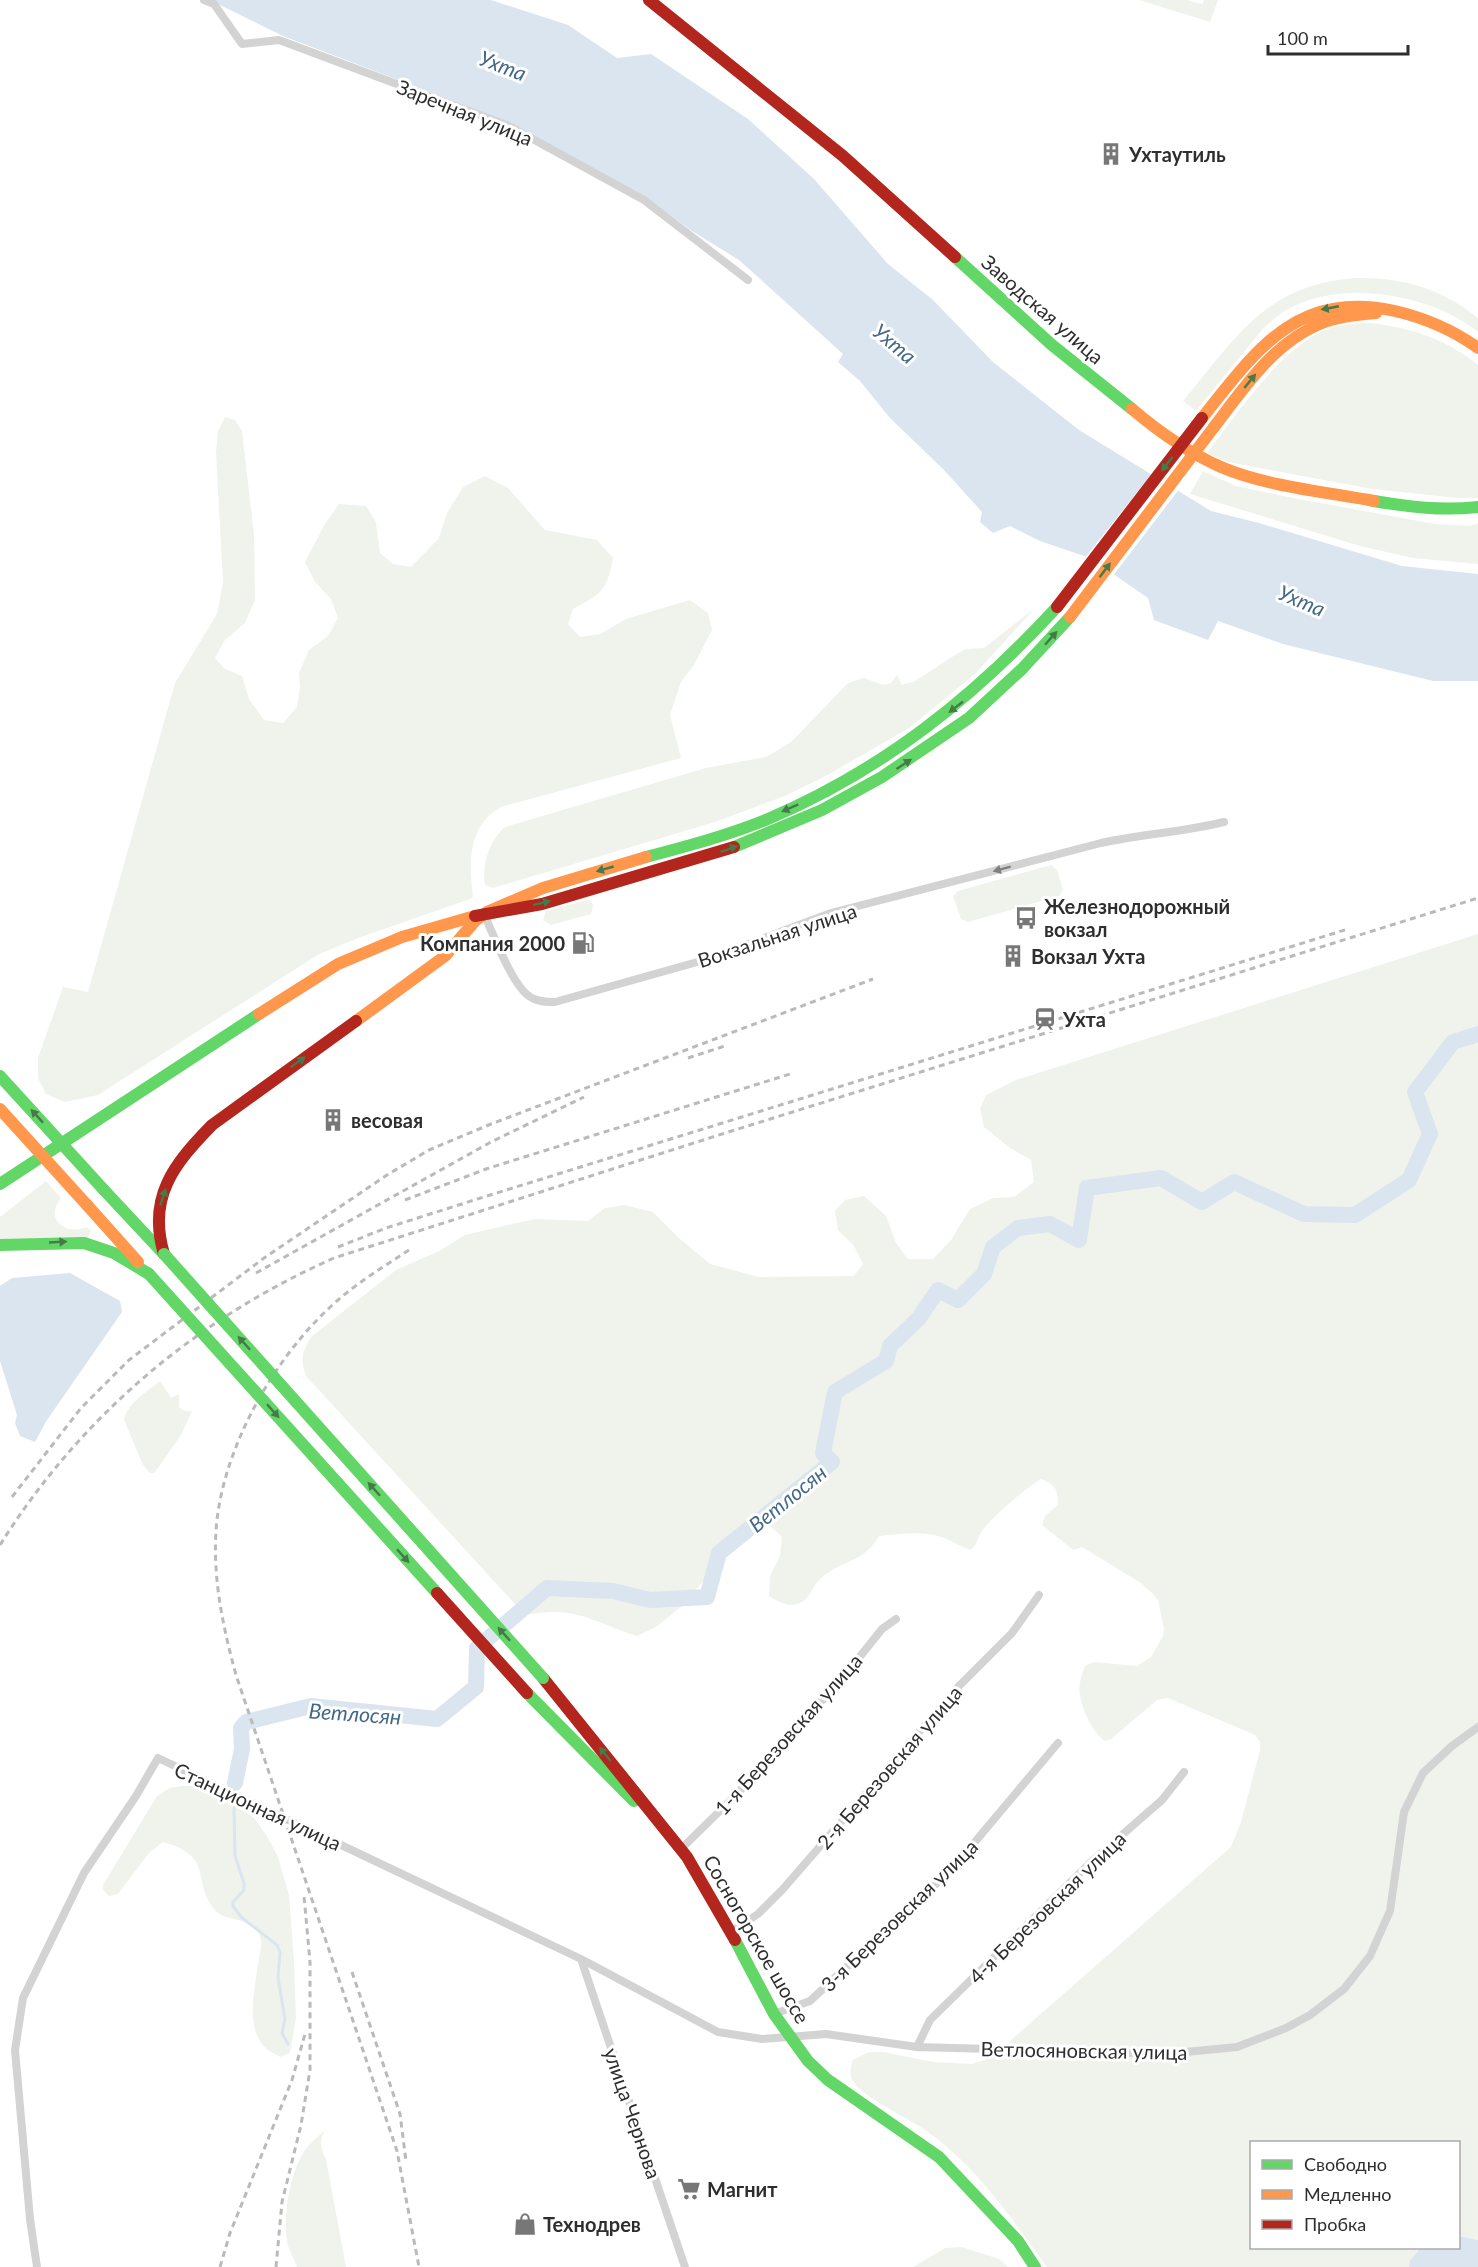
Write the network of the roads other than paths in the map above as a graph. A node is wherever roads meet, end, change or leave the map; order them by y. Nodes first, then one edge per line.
1 (204, 0) edge
2 (650, 0) edge
3 (748, 280) dead end
4 (1428, 321) junction
5 (1478, 348) edge
6 (1478, 507) edge
7 (1224, 822) dead end
8 (484, 914) junction
9 (0, 1076) edge
10 (0, 1109) edge
11 (0, 1184) edge
12 (0, 1245) edge
13 (164, 1254) junction
14 (149, 1274) junction
15 (1040, 1595) dead end
16 (896, 1619) dead end
17 (1478, 1727) edge
18 (1058, 1743) dead end
19 (1184, 1772) dead end
20 (681, 1849) junction
21 (731, 1932) junction
22 (581, 1959) junction
23 (774, 2014) junction
24 (790, 2037) junction
25 (917, 2047) junction
26 (37, 2267) edge
27 (685, 2267) edge
28 (1035, 2267) edge

1 - 3 street, Заречная улица
2 - 6 street, Заводская улица
4 - 5 street
8 -> 4 street, bridge
4 -> 8 street, bridge
7 -> 8 street, Вокзальная улица
8 - 11 street
13 -> 8 street
13 -> 9 street, Сосногорское шоссе, bridge
10 - 14 street, Сосногорское шоссе, bridge
12 -> 14 street
20 -> 13 street, Сосногорское шоссе, bridge
14 -> 20 street, Сосногорское шоссе, bridge
15 - 21 street, 2-я Березовская улица
16 - 20 street, 1-я Березовская улица
17 - 25 street, Ветлосяновская улица
18 - 23 street, 3-я Березовская улица
19 - 25 street, 4-я Березовская улица
20 - 21 street, Сосногорское шоссе
21 - 23 street, Сосногорское шоссе
22 - 24 street, Станционная улица
22 - 26 street, Станционная улица
22 - 27 street, улица Чернова
23 - 24 street, Сосногорское шоссе
24 - 25 street, Ветлосяновская улица
24 - 28 street, Сосногорское шоссе

